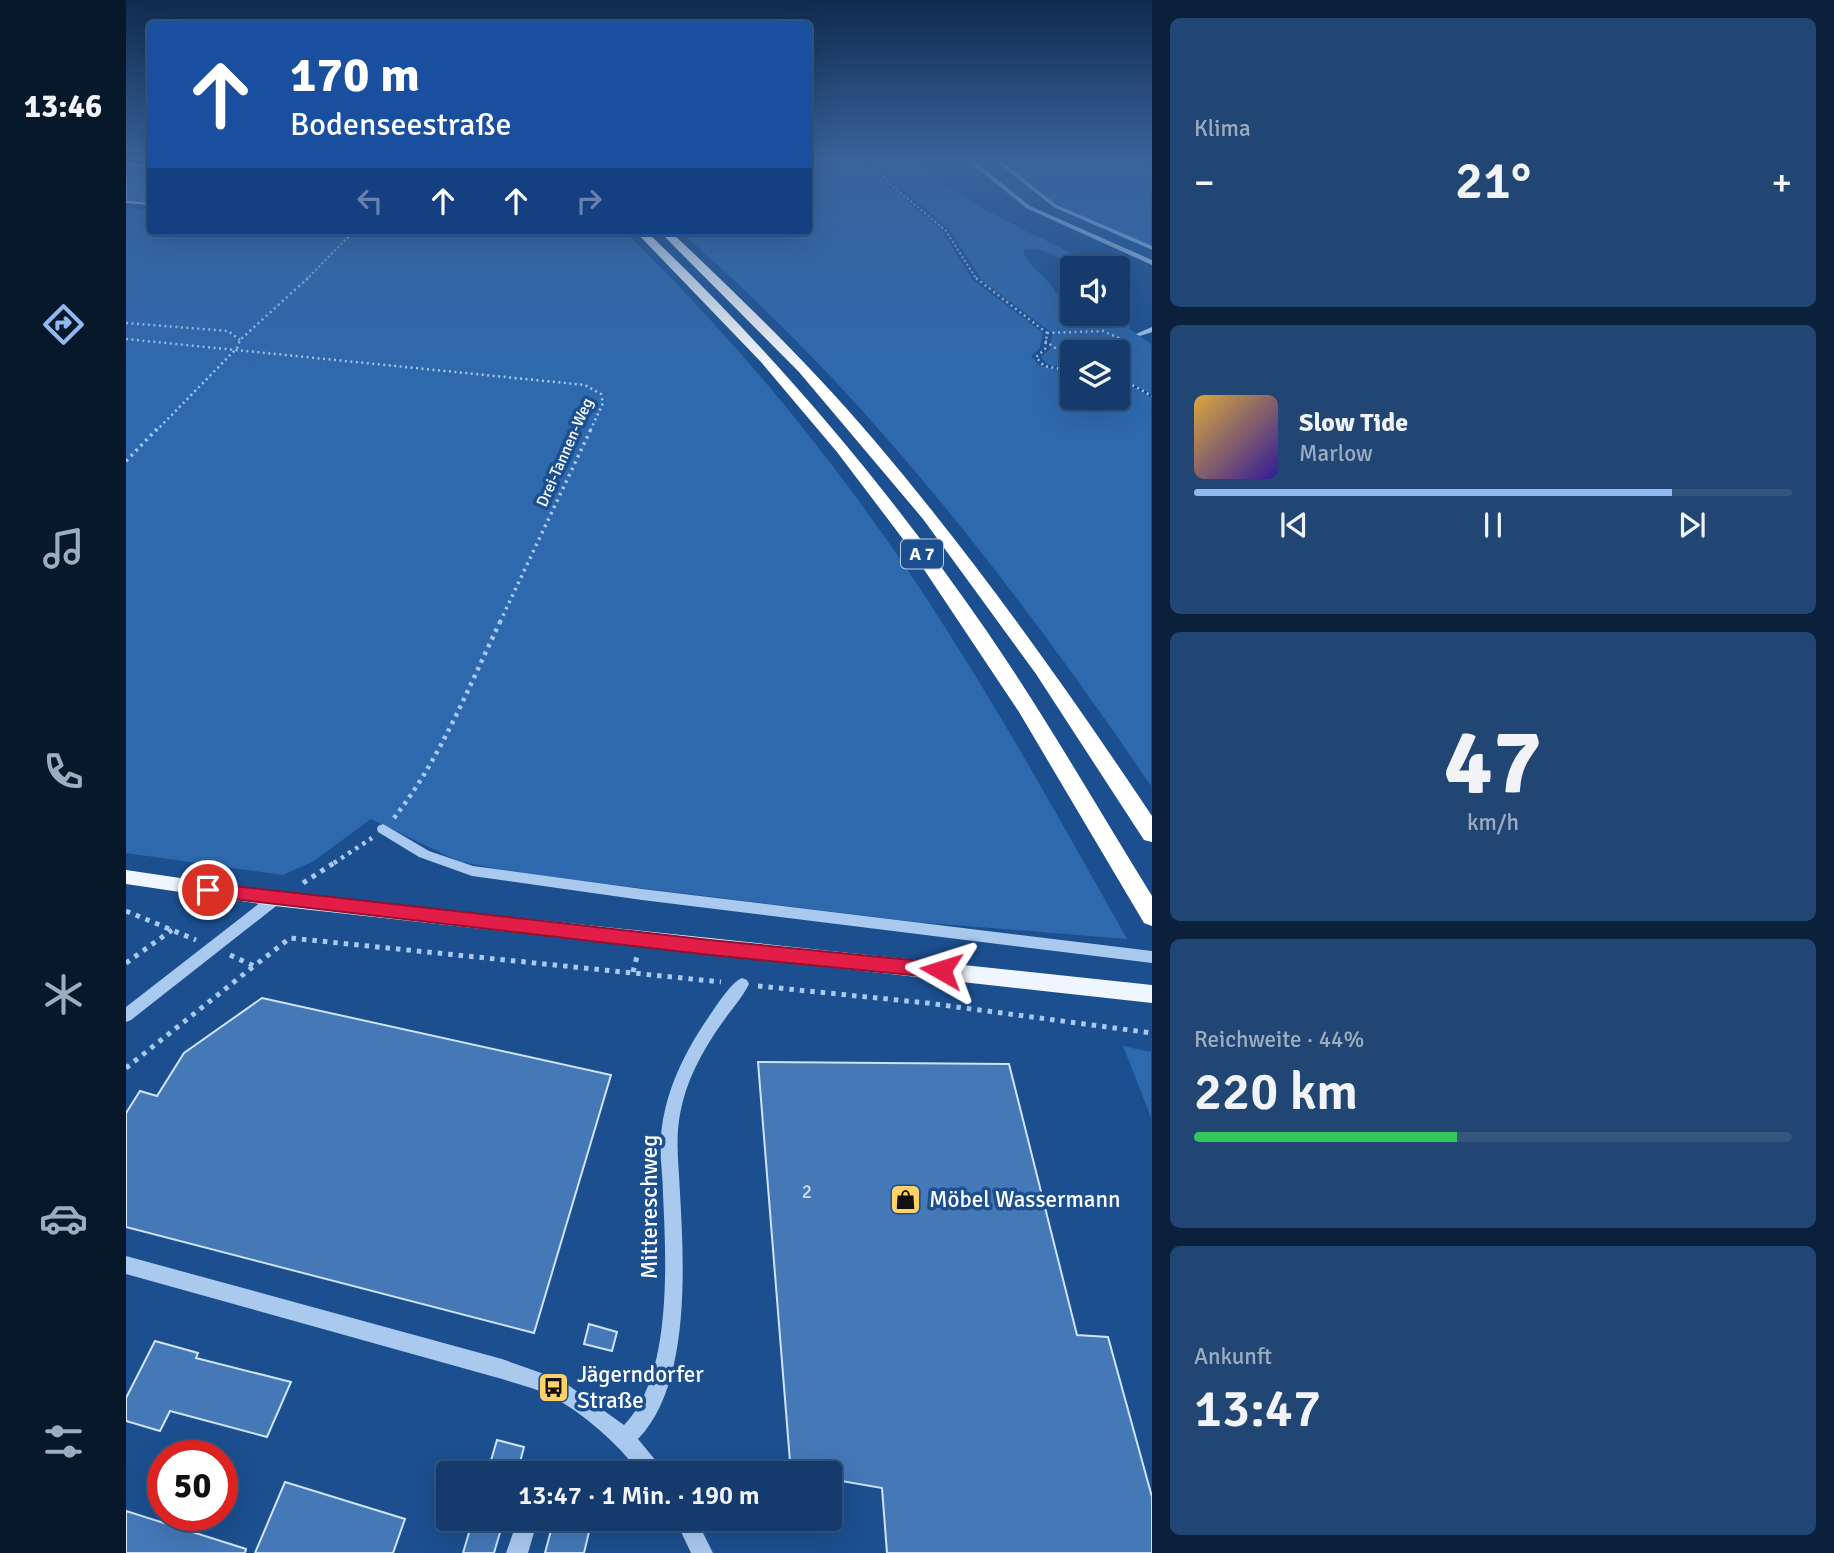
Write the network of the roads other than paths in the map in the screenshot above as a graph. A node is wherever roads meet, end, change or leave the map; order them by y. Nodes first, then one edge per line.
1 (1084, 232) edge
2 (644, 235) edge
3 (668, 235) edge
4 (1152, 263) edge
5 (1152, 329) edge
6 (1140, 334) road end
7 (383, 829) road end
8 (1152, 834) edge
9 (126, 877) edge
10 (275, 899) junction
11 (1152, 917) edge
12 (1152, 957) edge
13 (742, 984) road end
14 (1152, 994) edge
15 (126, 1016) edge
16 (127, 1268) edge
17 (625, 1438) junction
18 (644, 1461) edge
19 (524, 1531) edge
20 (691, 1531) edge
21 (517, 1553) edge
22 (702, 1553) edge

1 - 4 street
2 - 11 highway, A 7
3 - 8 highway, A 7
5 - 6 street
7 - 12 street
9 - 10 main road
10 - 14 main road
10 - 15 street
13 - 17 street, Mittereschweg
16 - 17 street
17 - 18 street
19 - 21 street
20 - 22 street

